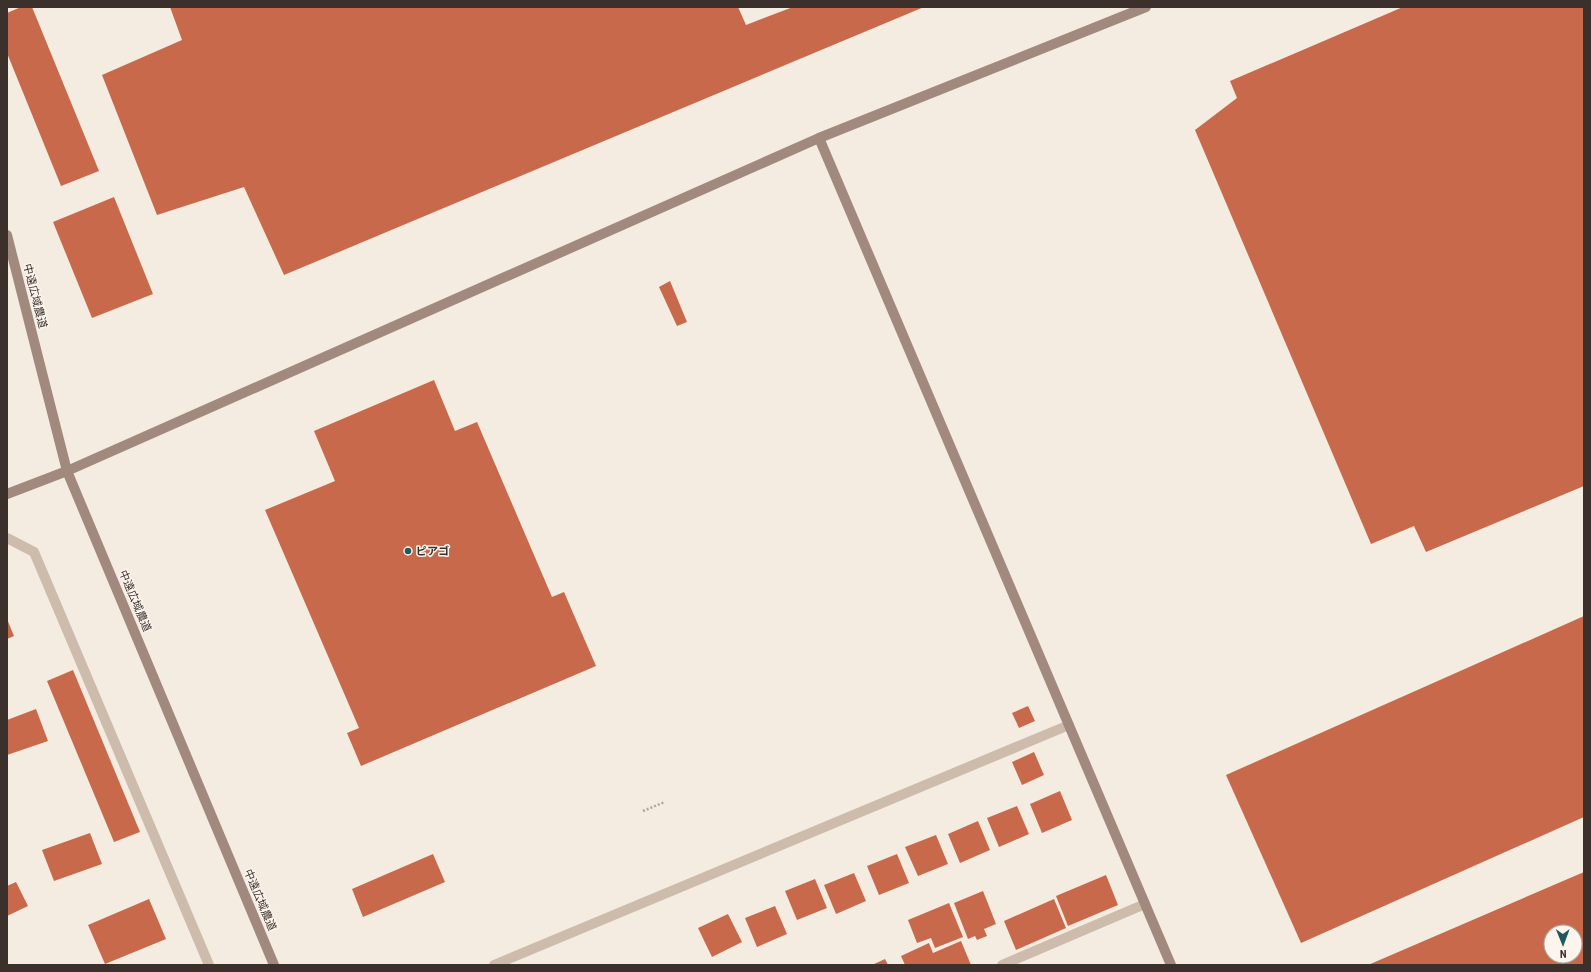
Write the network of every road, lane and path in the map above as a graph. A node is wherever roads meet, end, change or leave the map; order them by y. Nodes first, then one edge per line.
1 (1146, 7) edge
2 (819, 138) junction
3 (7, 235) edge
4 (67, 471) junction
5 (7, 494) edge
6 (7, 538) edge
7 (1069, 725) junction
8 (665, 802) dead end
9 (643, 811) dead end
10 (1145, 904) junction
11 (210, 965) edge
12 (274, 965) edge
13 (494, 965) edge
14 (1002, 965) edge
15 (1171, 965) edge

1 - 2 street
2 - 4 street
2 - 7 street
3 - 4 street, 中遠広域農道
4 - 5 street
4 - 12 street, 中遠広域農道
6 - 11 street
7 - 10 street
7 - 13 street
8 - 9 path
10 - 14 street
10 - 15 street

